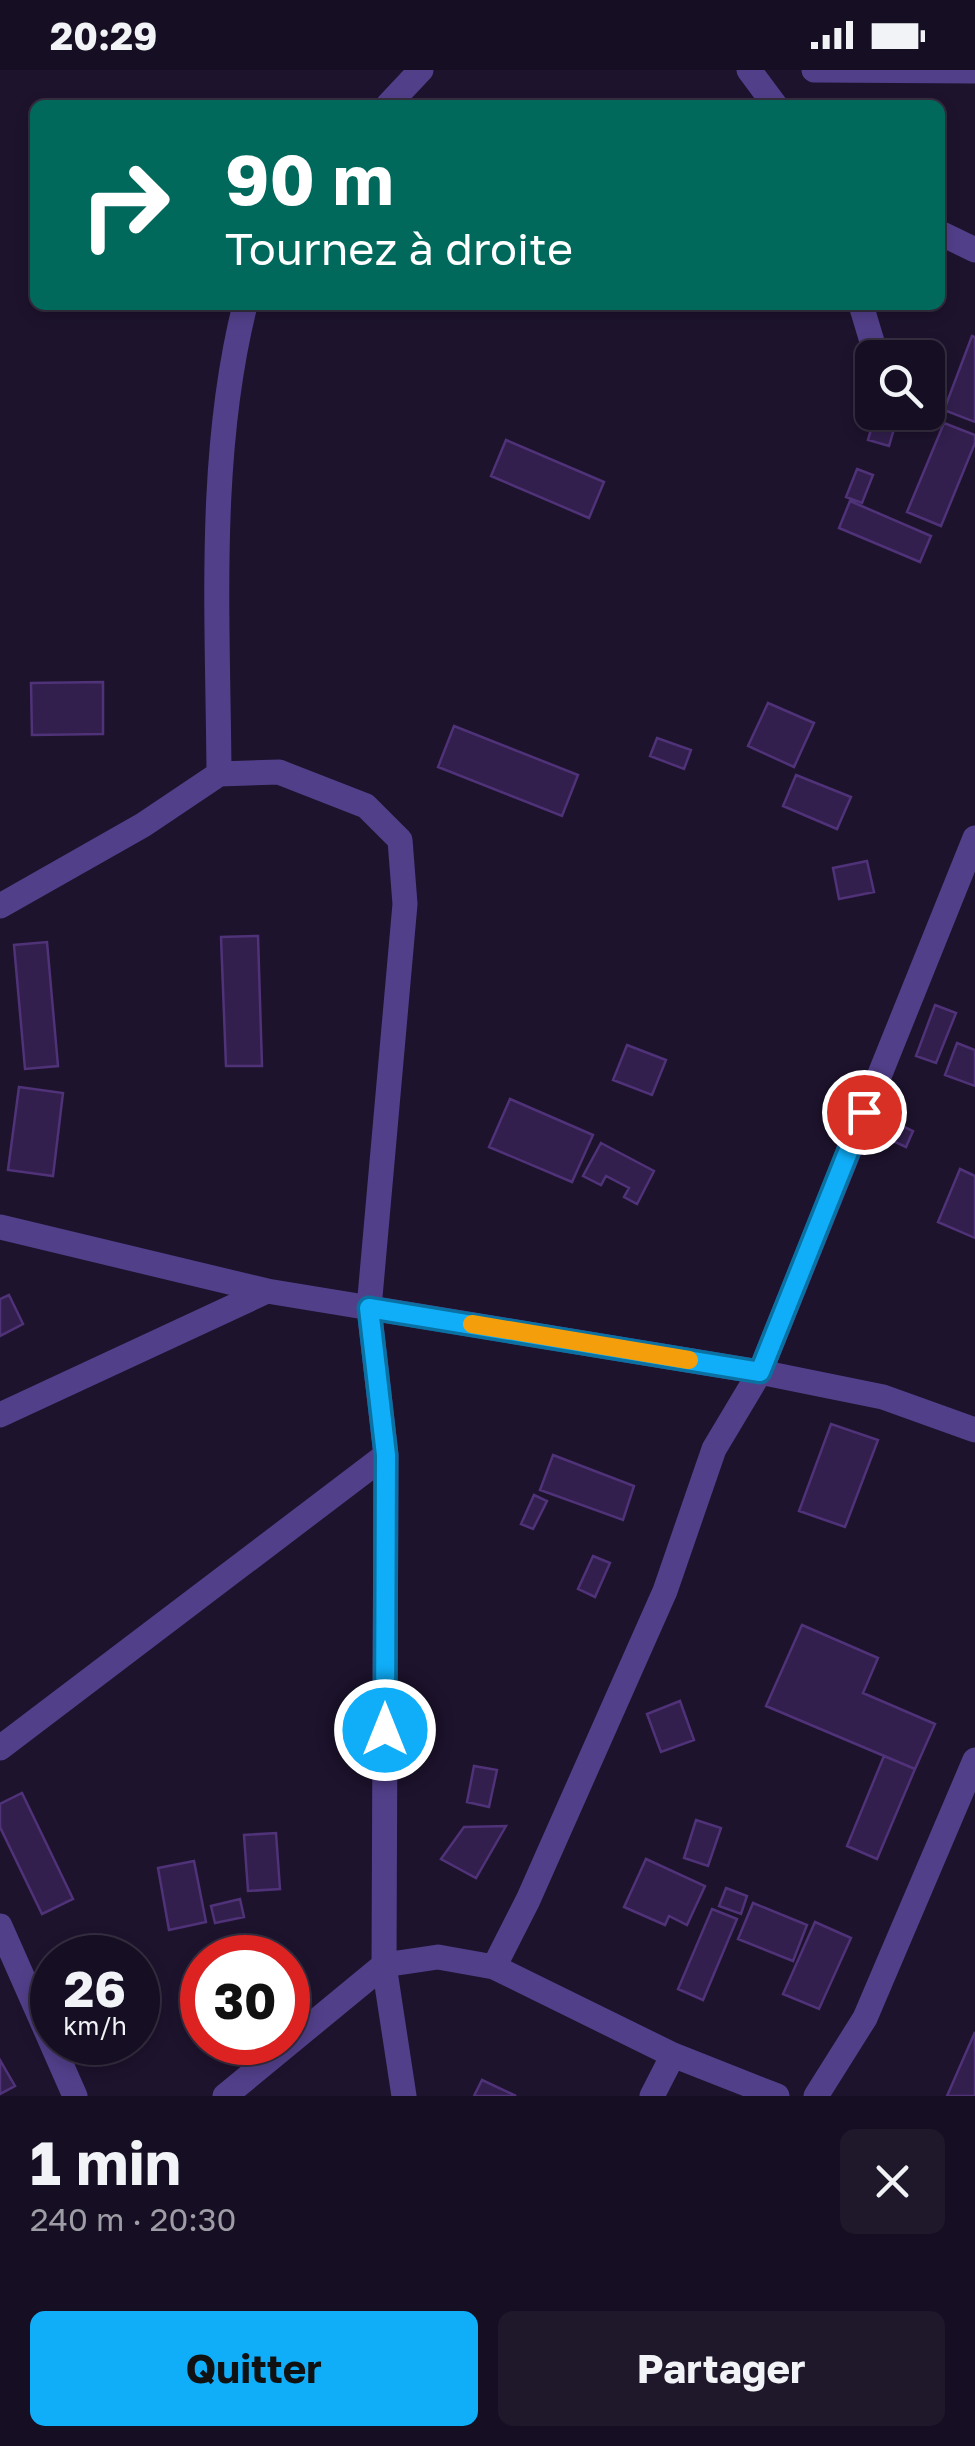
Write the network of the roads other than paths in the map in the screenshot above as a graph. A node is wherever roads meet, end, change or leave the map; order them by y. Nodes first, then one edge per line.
1 (421, 70) edge
2 (750, 70) edge
3 (814, 70) edge
4 (975, 71) edge
5 (393, 100) edge
6 (771, 100) edge
7 (945, 235) edge
8 (975, 250) edge
9 (244, 310) edge
10 (863, 310) edge
11 (872, 340) edge
12 (218, 774) junction
13 (975, 838) edge
14 (0, 906) edge
15 (0, 1227) edge
16 (267, 1291) junction
17 (369, 1308) junction
18 (760, 1372) junction
19 (0, 1415) edge
20 (975, 1430) edge
21 (386, 1455) junction
22 (0, 1748) edge
23 (975, 1760) edge
24 (0, 1926) edge
25 (384, 1965) junction
26 (494, 1967) junction
27 (673, 2055) junction
28 (76, 2096) edge
29 (225, 2096) edge
30 (404, 2096) edge
31 (652, 2096) edge
32 (777, 2096) edge
33 (816, 2096) edge

1 - 5 street
2 - 6 street
3 - 4 street
7 - 8 street
9 - 12 street
10 - 11 street
12 - 14 street
12 - 17 street
13 - 18 street
15 - 16 street
16 - 17 street
16 - 19 street
17 - 18 street
17 - 21 street
18 - 20 street
18 - 26 street
21 - 22 street
21 - 25 street
23 - 33 street
24 - 28 street
25 - 26 street
25 - 29 street
25 - 30 street
26 - 27 street
27 - 31 street
27 - 32 street

